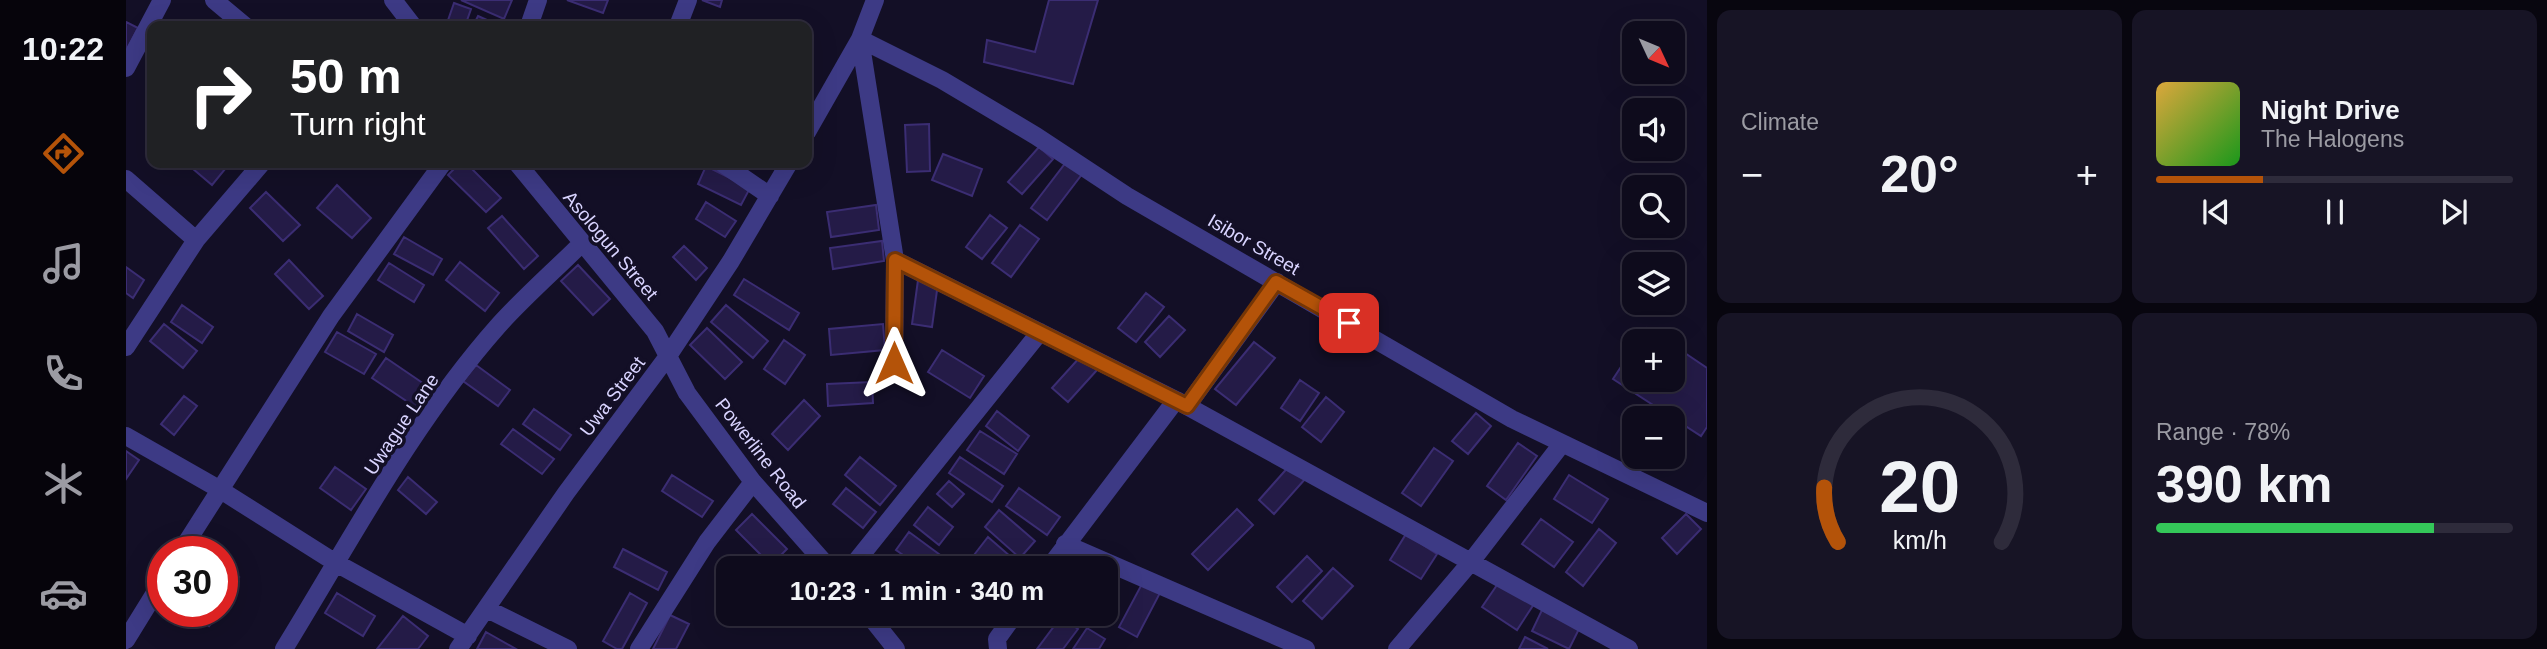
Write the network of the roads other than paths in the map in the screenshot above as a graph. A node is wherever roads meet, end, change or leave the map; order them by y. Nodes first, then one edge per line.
1 (162, 0) edge
2 (214, 0) edge
3 (538, 0) edge
4 (688, 0) edge
5 (875, 0) edge
6 (151, 21) edge
7 (239, 21) edge
8 (531, 21) edge
9 (679, 21) edge
10 (147, 28) edge
11 (860, 39) junction
12 (126, 68) edge
13 (812, 123) edge
14 (258, 168) edge
15 (439, 168) edge
16 (521, 168) edge
17 (729, 168) edge
18 (786, 168) edge
19 (126, 179) edge
20 (770, 196) junction
21 (196, 240) junction
22 (581, 244) junction
23 (895, 260) junction
24 (1276, 282) junction
25 (1040, 332) junction
26 (126, 347) edge
27 (668, 356) junction
28 (894, 363) dead end
29 (1181, 403) junction
30 (126, 436) edge
31 (1561, 445) junction
32 (753, 482) junction
33 (219, 489) junction
34 (1707, 513) edge
35 (190, 536) edge
36 (1065, 544) junction
37 (818, 556) edge
38 (860, 556) edge
39 (1057, 556) edge
40 (337, 563) junction
41 (1470, 563) junction
42 (147, 606) edge
43 (487, 609) junction
44 (878, 626) edge
45 (1006, 626) edge
46 (126, 640) edge
47 (463, 643) edge
48 (284, 649) edge
49 (568, 649) edge
50 (639, 649) edge
51 (896, 649) edge
52 (998, 649) edge
53 (1306, 649) edge
54 (1397, 649) edge
55 (1629, 649) edge

1 - 6 street
2 - 7 street
3 - 8 street
4 - 9 street
5 - 11 street
10 - 12 street
11 - 13 street
11 - 23 street
11 - 24 street, Isibor Street
14 - 21 street
15 - 33 street
16 - 22 street, Asologun Street
17 - 20 street
18 - 20 street, Uwa Street
19 - 21 street
20 - 27 street, Uwa Street
21 - 26 street
22 - 27 street, Asologun Street
22 - 40 street, Uwague Lane
23 - 25 street
23 - 28 street
24 - 29 street
24 - 31 street, Isibor Street
25 - 29 street
25 - 38 street
27 - 32 street, Powerline Road
27 - 43 street, Uwa Street
29 - 36 street
29 - 41 street
30 - 33 street
31 - 34 street, Isibor Street
31 - 41 street
32 - 37 street, Powerline Road
32 - 50 street
33 - 35 street
33 - 40 street
36 - 39 street
36 - 53 street
40 - 47 street
40 - 48 street, Uwague Lane
41 - 54 street
41 - 55 street
42 - 46 street
43 - 47 street, Uwa Street
43 - 49 street
44 - 51 street
45 - 52 street

